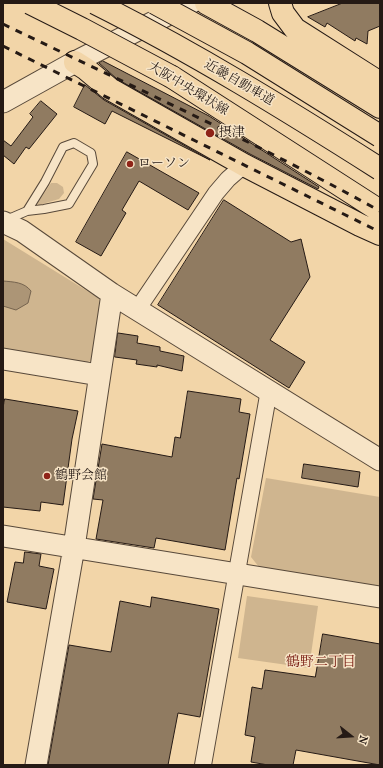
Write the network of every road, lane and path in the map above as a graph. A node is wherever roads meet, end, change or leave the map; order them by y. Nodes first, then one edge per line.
1 (30, 3) edge
2 (94, 3) edge
3 (155, 3) edge
4 (191, 3) edge
5 (206, 3) edge
6 (280, 3) edge
7 (75, 62) junction
8 (380, 83) edge
9 (3, 102) edge
10 (380, 107) edge
11 (380, 136) edge
12 (244, 165) junction
13 (380, 169) edge
14 (26, 211) junction
15 (380, 212) edge
16 (3, 221) edge
17 (380, 234) edge
18 (112, 294) junction
19 (137, 310) junction
20 (3, 359) edge
21 (99, 375) junction
22 (269, 390) junction
23 (380, 460) edge
24 (3, 536) edge
25 (74, 547) junction
26 (236, 574) junction
27 (380, 597) edge
28 (36, 765) edge
29 (203, 765) edge

1 - 15 main road, 大阪中央環状線, bridge
2 - 13 main road, 近畿自動車道, bridge
3 - 11 main road, bridge
4 - 7 street
5 - 10 main road
6 - 8 main road
7 - 9 street
7 - 12 main road
12 - 17 main road
12 - 19 street
14 - 14 lane
14 - 16 lane
16 - 18 street
18 - 19 street
18 - 21 street
19 - 22 street
20 - 21 street
21 - 25 street
22 - 23 street
22 - 26 street
24 - 25 street
25 - 26 street
25 - 28 street
26 - 27 street
26 - 29 street

